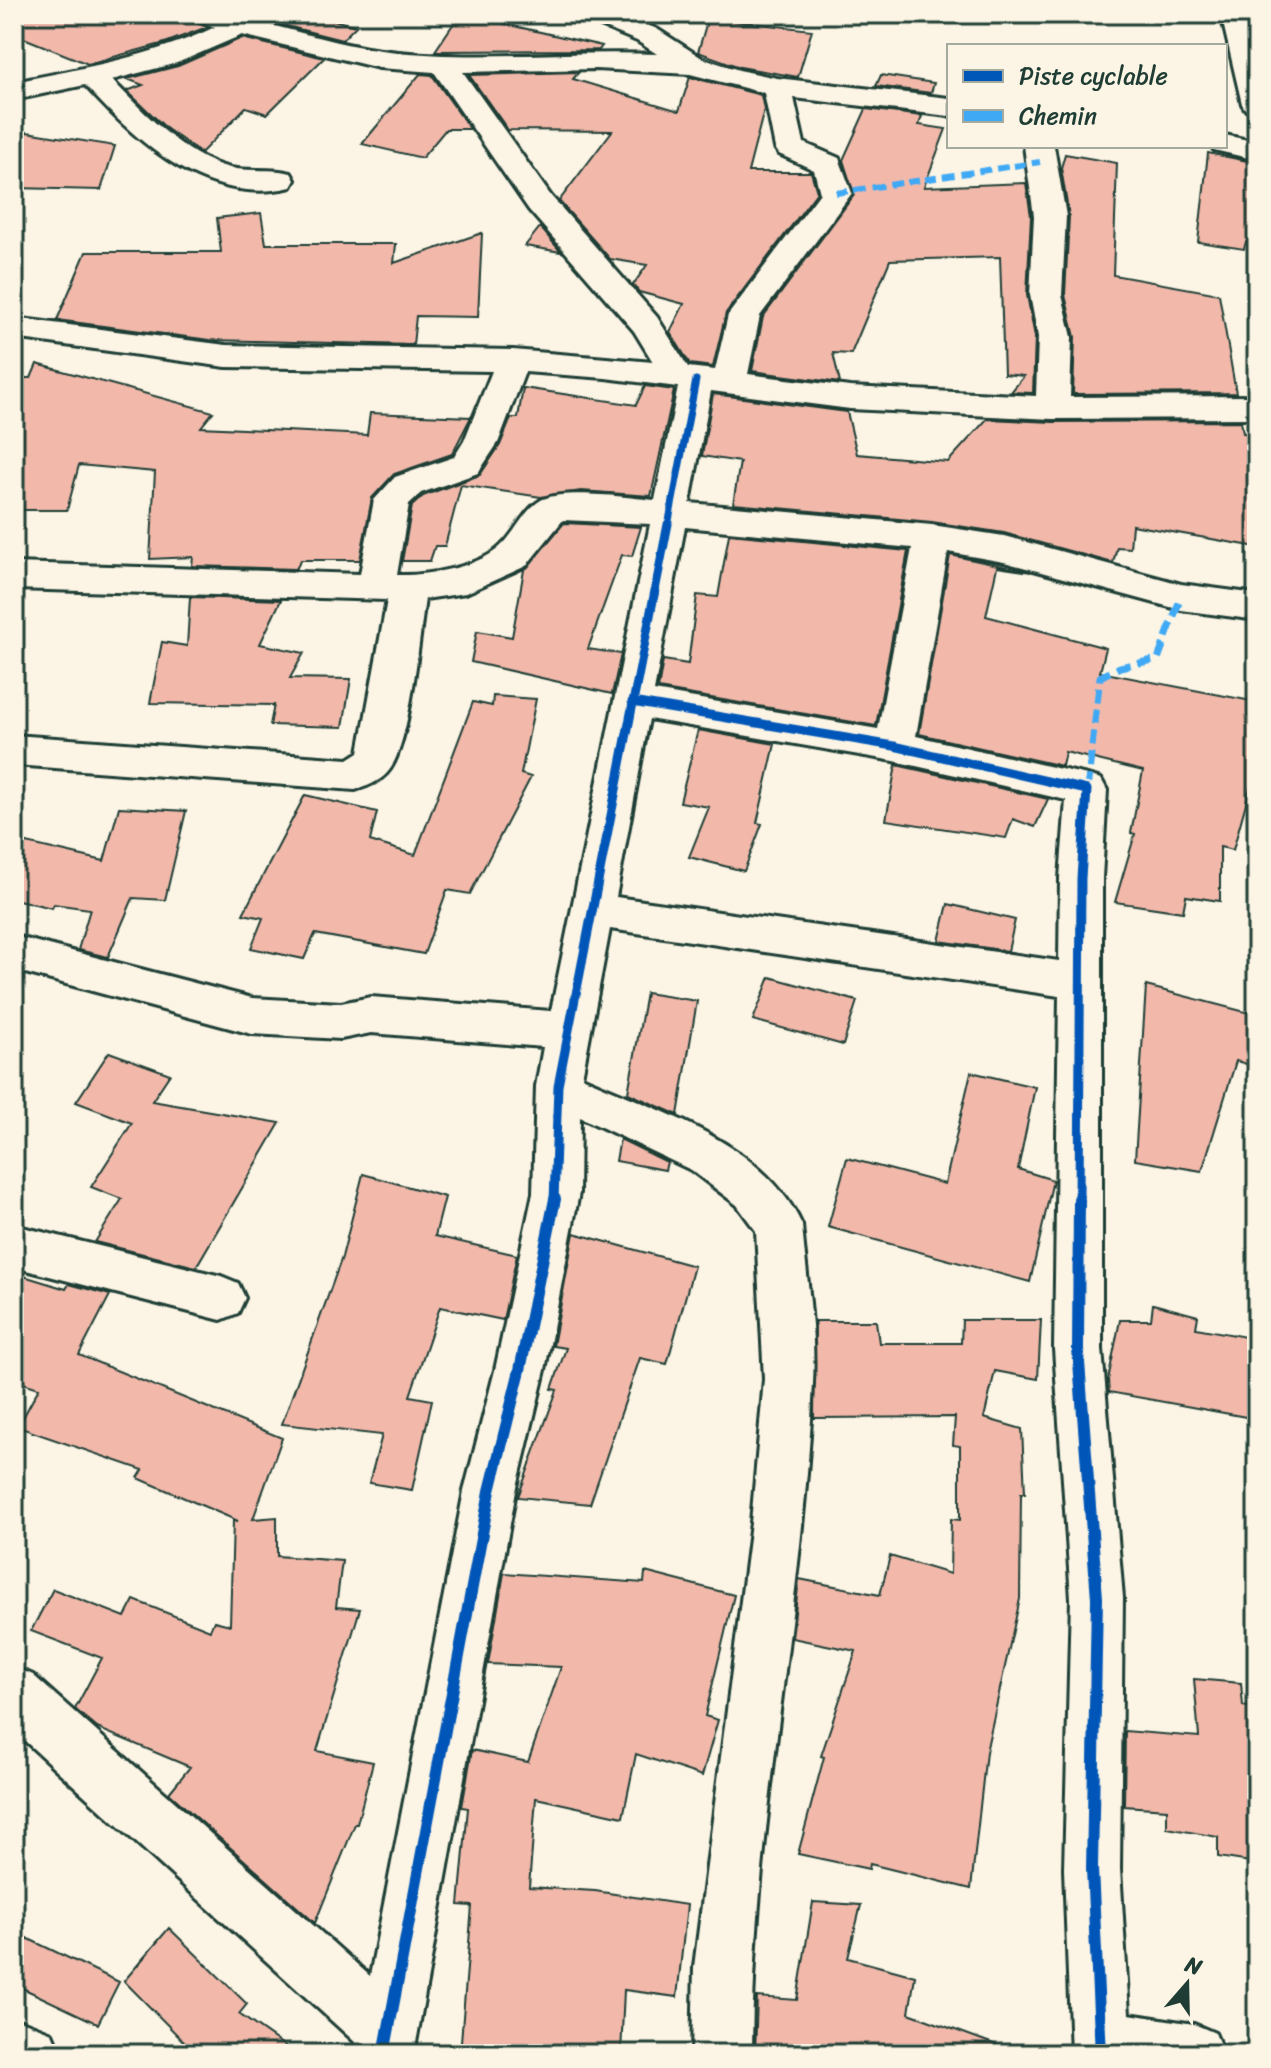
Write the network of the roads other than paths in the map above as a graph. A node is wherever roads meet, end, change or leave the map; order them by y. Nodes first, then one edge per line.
1 (207, 14) edge
2 (596, 14) edge
3 (1235, 14) edge
4 (248, 20) edge
5 (443, 64) junction
6 (693, 65) junction
7 (91, 74) junction
8 (777, 87) junction
9 (14, 91) edge
10 (1257, 104) edge
11 (947, 107) edge
12 (1227, 144) edge
13 (1039, 148) edge
14 (1257, 151) edge
15 (280, 180) dead end
16 (14, 328) edge
17 (513, 361) junction
18 (701, 380) junction
19 (1257, 407) edge
20 (1053, 408) junction
21 (669, 513) junction
22 (932, 537) junction
23 (14, 576) edge
24 (392, 587) junction
25 (1257, 607) edge
26 (632, 702) junction
27 (894, 746) junction
28 (14, 750) edge
29 (592, 910) junction
30 (14, 953) edge
31 (1080, 982) junction
32 (568, 1031) junction
33 (558, 1086) junction
34 (14, 1246) edge
35 (221, 1298) dead end
36 (14, 1694) edge
37 (386, 2043) edge
38 (1100, 2046) edge
39 (14, 2048) edge
40 (31, 2054) edge
41 (722, 2054) edge
42 (1194, 2054) edge

1 - 4 street
2 - 6 street
3 - 10 street
4 - 5 street
4 - 7 street
5 - 6 street
5 - 18 street
6 - 8 street
7 - 9 street
7 - 15 street
8 - 11 street
8 - 18 street
12 - 14 street
13 - 20 street
16 - 17 street
17 - 18 street
17 - 24 street
18 - 20 street
18 - 21 street
19 - 20 street
21 - 22 street
21 - 24 street
21 - 26 street
22 - 25 street
22 - 27 street
23 - 24 street
24 - 28 street
26 - 27 street
26 - 29 street
27 - 31 street
29 - 31 street
29 - 32 street
30 - 32 street
31 - 38 street
32 - 33 street
33 - 37 street
33 - 41 street
34 - 35 street
36 - 37 street
38 - 42 street
39 - 40 street

